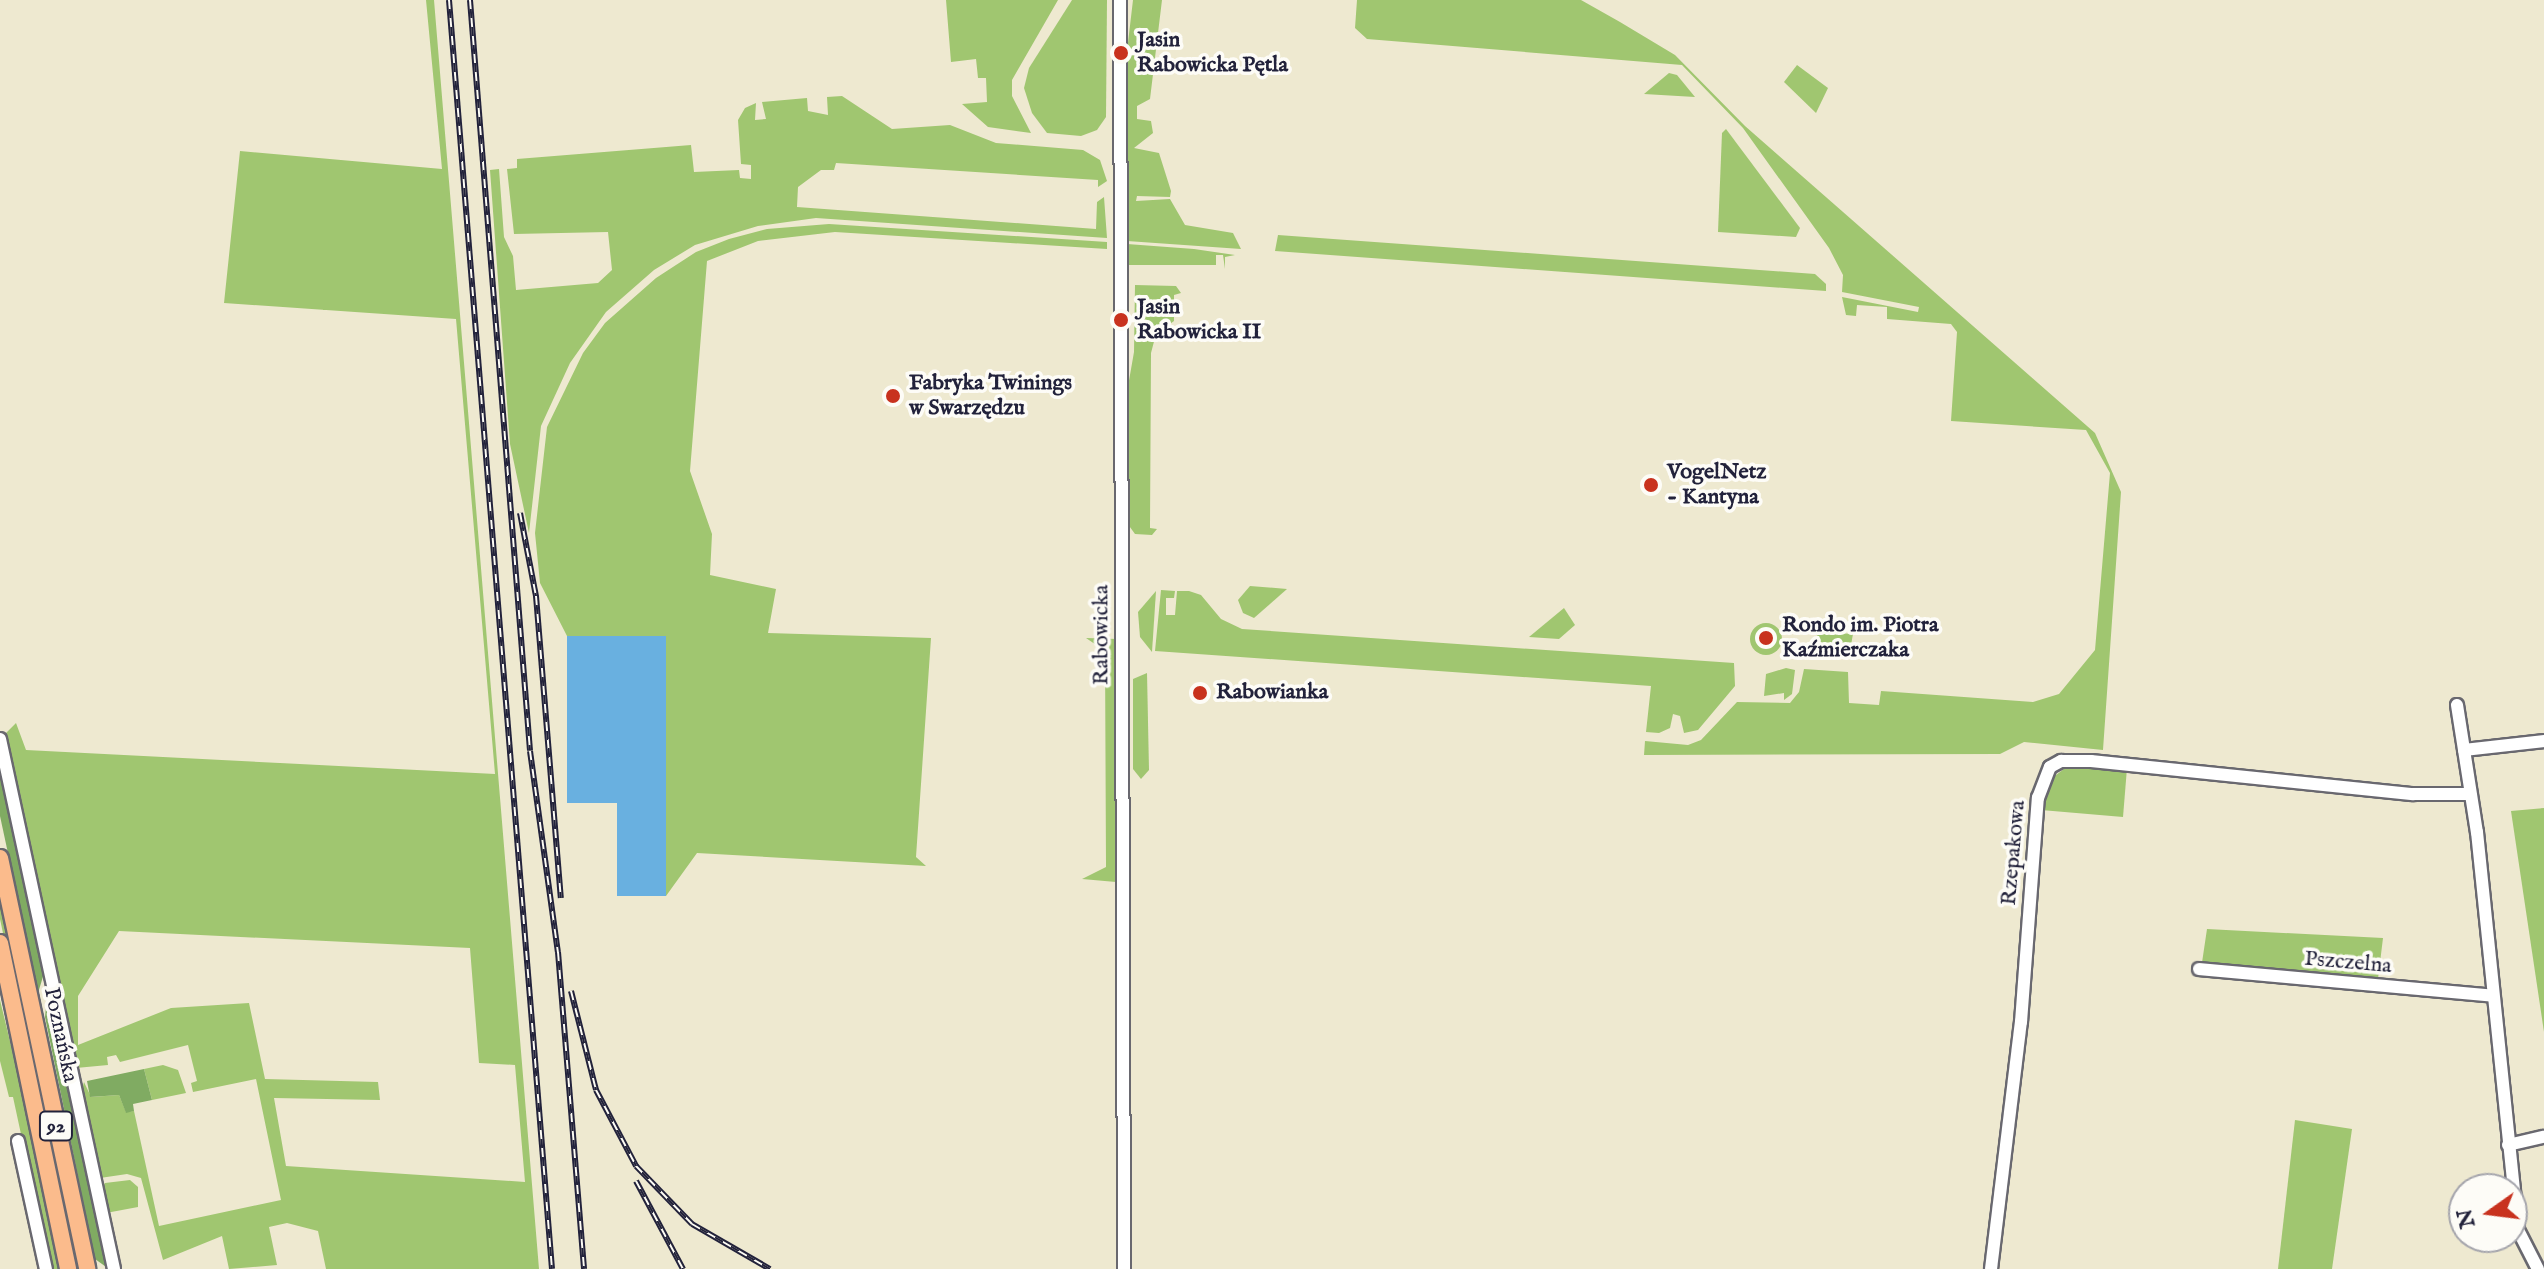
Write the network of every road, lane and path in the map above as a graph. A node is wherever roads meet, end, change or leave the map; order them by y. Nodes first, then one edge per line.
1 (1120, 0) edge
2 (2457, 705) dead end
3 (0, 739) edge
4 (2544, 741) edge
5 (2464, 750) junction
6 (2468, 794) junction
7 (0, 858) edge
8 (0, 943) edge
9 (2199, 969) dead end
10 (2493, 996) junction
11 (2544, 1137) edge
12 (18, 1141) dead end
13 (2508, 1145) junction
14 (46, 1269) edge
15 (68, 1269) edge
16 (87, 1269) edge
17 (114, 1269) edge
18 (1124, 1269) edge
19 (1991, 1269) edge
20 (2538, 1269) edge

1 - 18 street, Rabowicka
2 - 5 street
3 - 17 street
4 - 5 street
5 - 6 street
6 - 10 street
6 - 19 street, Rzepakowa
7 - 16 main road, Poznańska / 92
8 - 15 main road, Poznańska / 92
9 - 10 street, Pszczelna
10 - 13 street
11 - 13 street
12 - 14 street
13 - 20 street

